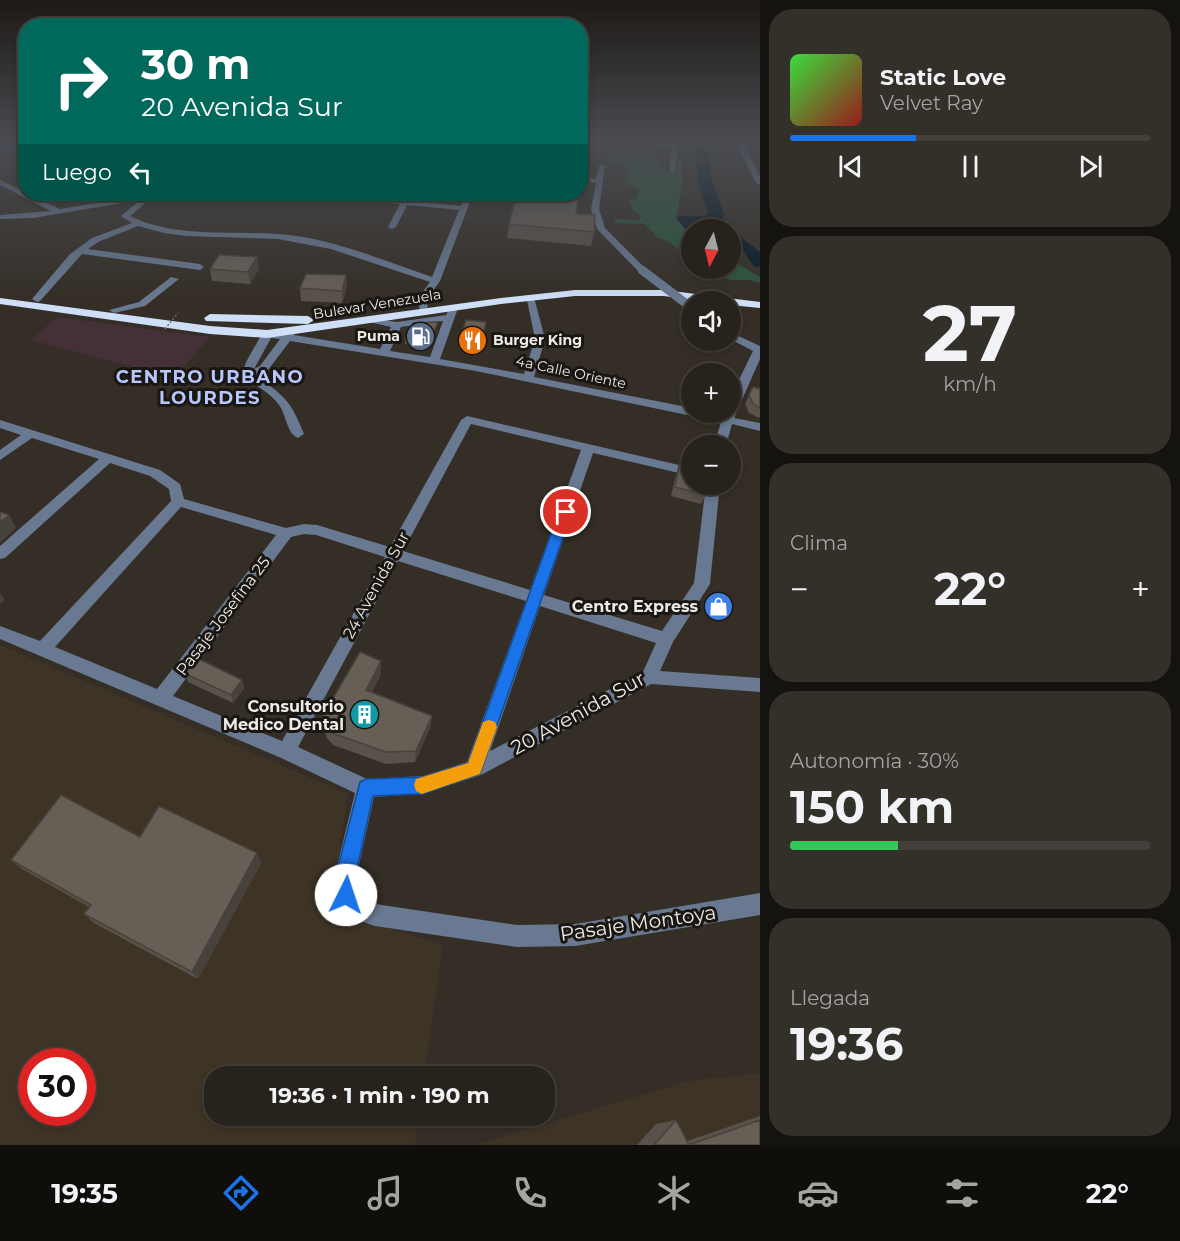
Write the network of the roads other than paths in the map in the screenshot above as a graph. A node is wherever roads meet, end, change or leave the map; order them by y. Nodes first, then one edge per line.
1 (597, 193) edge
2 (37, 201) edge
3 (113, 201) edge
4 (142, 201) edge
5 (404, 201) edge
6 (426, 201) edge
7 (466, 201) edge
8 (462, 208) junction
9 (58, 211) junction
10 (0, 217) edge
11 (138, 223) junction
12 (392, 227) dead end
13 (80, 251) junction
14 (200, 267) dead end
15 (174, 279) dead end
16 (435, 281) junction
17 (0, 295) edge
18 (529, 297) junction
19 (37, 299) junction
20 (681, 300) edge
21 (0, 301) edge
22 (760, 302) edge
23 (423, 307) junction
24 (145, 309) junction
25 (452, 312) junction
26 (282, 320) junction
27 (373, 320) junction
28 (395, 329) junction
29 (267, 334) junction
30 (409, 334) edge
31 (289, 335) junction
32 (741, 341) edge
33 (759, 350) edge
34 (384, 353) junction
35 (434, 362) junction
36 (251, 376) junction
37 (528, 379) junction
38 (741, 388) edge
39 (681, 410) edge
40 (741, 419) edge
41 (0, 424) edge
42 (760, 427) edge
43 (31, 433) junction
44 (298, 434) dead end
45 (588, 448) junction
46 (0, 456) edge
47 (107, 459) junction
48 (681, 469) edge
49 (712, 495) edge
50 (178, 502) junction
51 (286, 533) junction
52 (393, 552) junction
53 (0, 554) edge
54 (535, 597) junction
55 (0, 632) edge
56 (666, 639) junction
57 (42, 650) junction
58 (649, 677) junction
59 (760, 685) edge
60 (160, 699) junction
61 (286, 751) junction
62 (474, 769) junction
63 (366, 788) junction
64 (760, 904) edge

1 - 20 street, bridge
2 - 9 street
3 - 9 street
4 - 11 street
5 - 12 street
6 - 8 street
7 - 8 street
8 - 16 street
9 - 10 street
11 - 13 street
11 - 16 street
13 - 14 street
13 - 19 street
15 - 24 street
16 - 23 street
17 - 19 highway, Bulevar Venezuela
18 - 22 highway, Bulevar Venezuela
18 - 25 highway, Bulevar Venezuela
18 - 37 street
19 - 24 highway, Bulevar Venezuela
21 - 29 highway, Bulevar Venezuela
22 - 23 highway, Bulevar Venezuela
23 - 26 highway, Bulevar Venezuela
24 - 26 highway, Bulevar Venezuela
25 - 27 highway, Bulevar Venezuela
25 - 28 street
25 - 35 street
26 - 29 highway
27 - 28 street
27 - 31 highway, Bulevar Venezuela
28 - 30 street
28 - 34 street
29 - 31 highway, Bulevar Venezuela
29 - 36 street
31 - 34 street, 4a Calle Oriente
31 - 36 street
32 - 33 street
33 - 38 street
34 - 35 street, 4a Calle Oriente
35 - 37 street, 4a Calle Oriente
36 - 44 street
37 - 39 street, 4a Calle Oriente
40 - 42 street, 4a Calle Oriente
41 - 43 street
43 - 46 street
43 - 47 street
45 - 48 street
45 - 52 street, 24 Avenida Sur
45 - 54 street
47 - 50 street
47 - 53 street
49 - 56 street, 20 Avenida Sur
50 - 51 street
50 - 57 street
51 - 52 street
51 - 60 street, Pasaje Josefina 25
52 - 54 street
52 - 61 street, 24 Avenida Sur
54 - 56 street
54 - 62 street
55 - 57 street
56 - 58 street, 20 Avenida Sur
57 - 60 street
58 - 59 street
58 - 62 street, 20 Avenida Sur
60 - 61 street
61 - 63 street
62 - 63 street, 20 Avenida Sur
63 - 64 street, Pasaje Montoya

